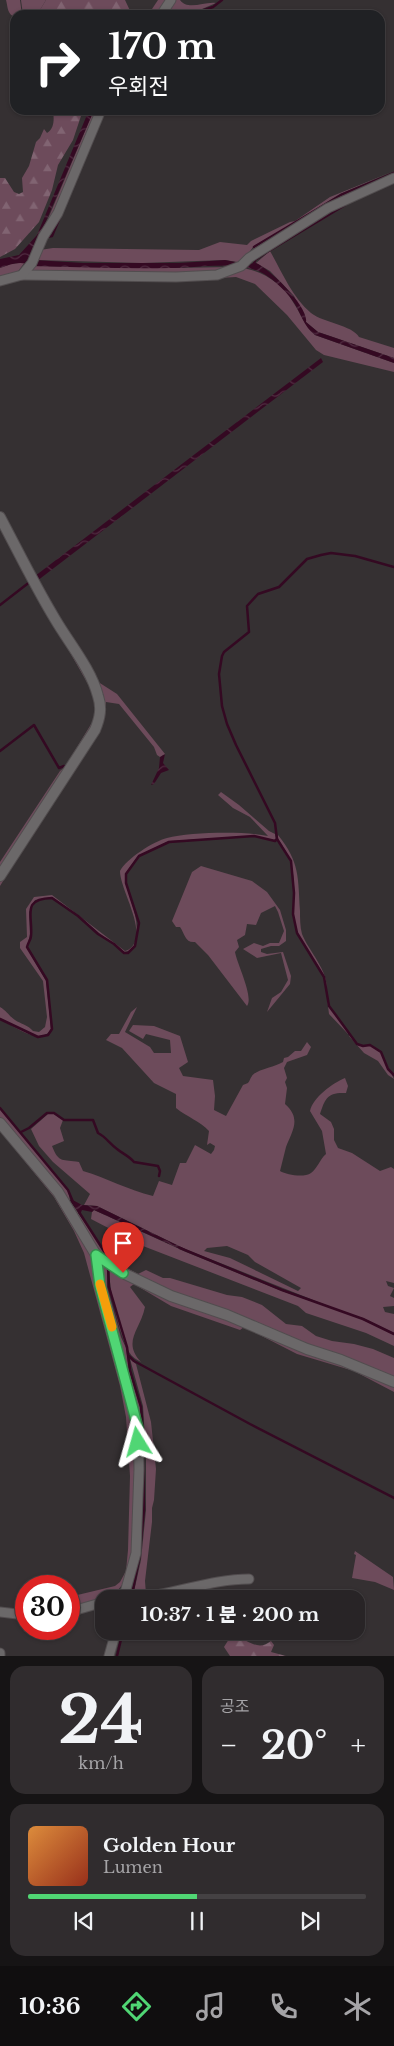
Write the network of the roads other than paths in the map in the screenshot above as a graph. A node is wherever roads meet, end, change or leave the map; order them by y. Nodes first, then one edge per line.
1 (99, 115) edge
2 (394, 178) edge
3 (22, 275) junction
4 (0, 281) edge
5 (0, 517) edge
6 (0, 876) edge
7 (0, 1123) edge
8 (96, 1255) junction
9 (394, 1382) edge
10 (249, 1579) dead end
11 (125, 1590) edge
12 (175, 1590) edge
13 (95, 1605) edge
14 (80, 1609) edge
15 (0, 1612) edge
16 (15, 1614) edge
17 (113, 1640) edge
18 (109, 1656) edge

1 - 3 street
2 - 3 street
3 - 4 street
5 - 6 street
7 - 8 street
8 - 9 street
8 - 11 street
10 - 12 street
13 - 14 street
15 - 16 street
17 - 18 street

